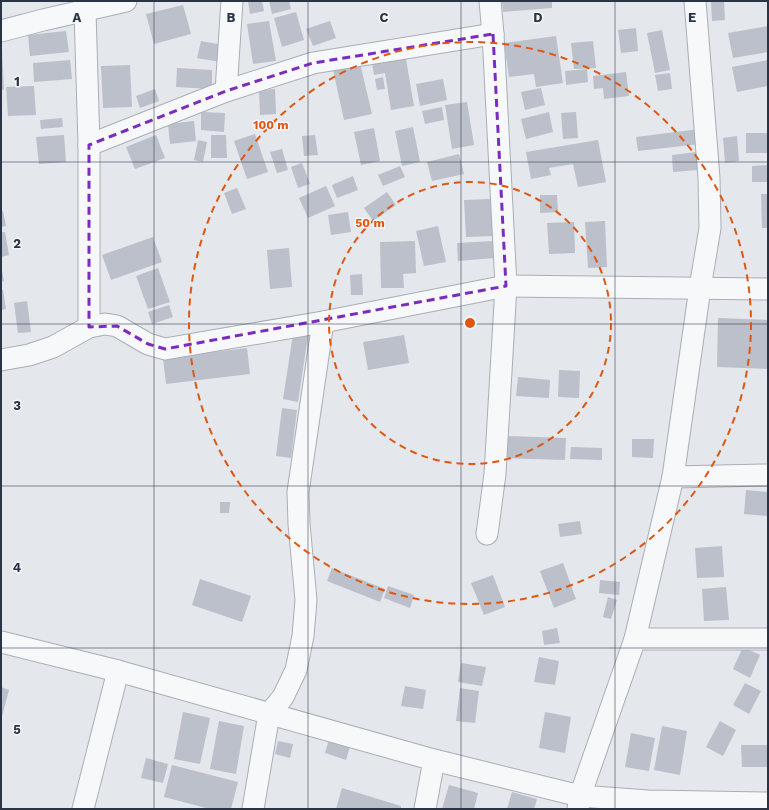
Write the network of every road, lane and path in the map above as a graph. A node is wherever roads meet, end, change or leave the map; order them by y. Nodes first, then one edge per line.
1 (126, 1) edge
2 (232, 1) edge
3 (490, 1) edge
4 (696, 1) edge
5 (85, 11) junction
6 (1, 31) edge
7 (493, 34) junction
8 (226, 91) junction
9 (90, 145) junction
10 (506, 286) junction
11 (700, 288) junction
12 (768, 289) edge
13 (323, 322) junction
14 (89, 327) junction
15 (1, 360) edge
16 (768, 475) edge
17 (673, 477) junction
18 (487, 534) dead end
19 (634, 639) junction
20 (768, 639) edge
21 (1, 642) edge
22 (118, 671) junction
23 (269, 714) junction
24 (434, 760) junction
25 (579, 803) edge
26 (768, 803) edge
27 (83, 809) edge
28 (253, 809) edge
29 (426, 809) edge

1 - 5 street
2 - 8 street
3 - 7 street
4 - 11 street
5 - 6 street
5 - 9 street
7 - 8 street
7 - 10 street
8 - 9 street
9 - 14 street
10 - 11 street
10 - 13 street
10 - 18 street
11 - 12 street
11 - 17 street
13 - 14 street
13 - 23 street
14 - 15 street
16 - 17 street
17 - 19 street
19 - 20 street
19 - 25 street
21 - 22 street
22 - 23 street
22 - 27 street
23 - 24 street
23 - 28 street
24 - 25 street
24 - 29 street
25 - 26 street

